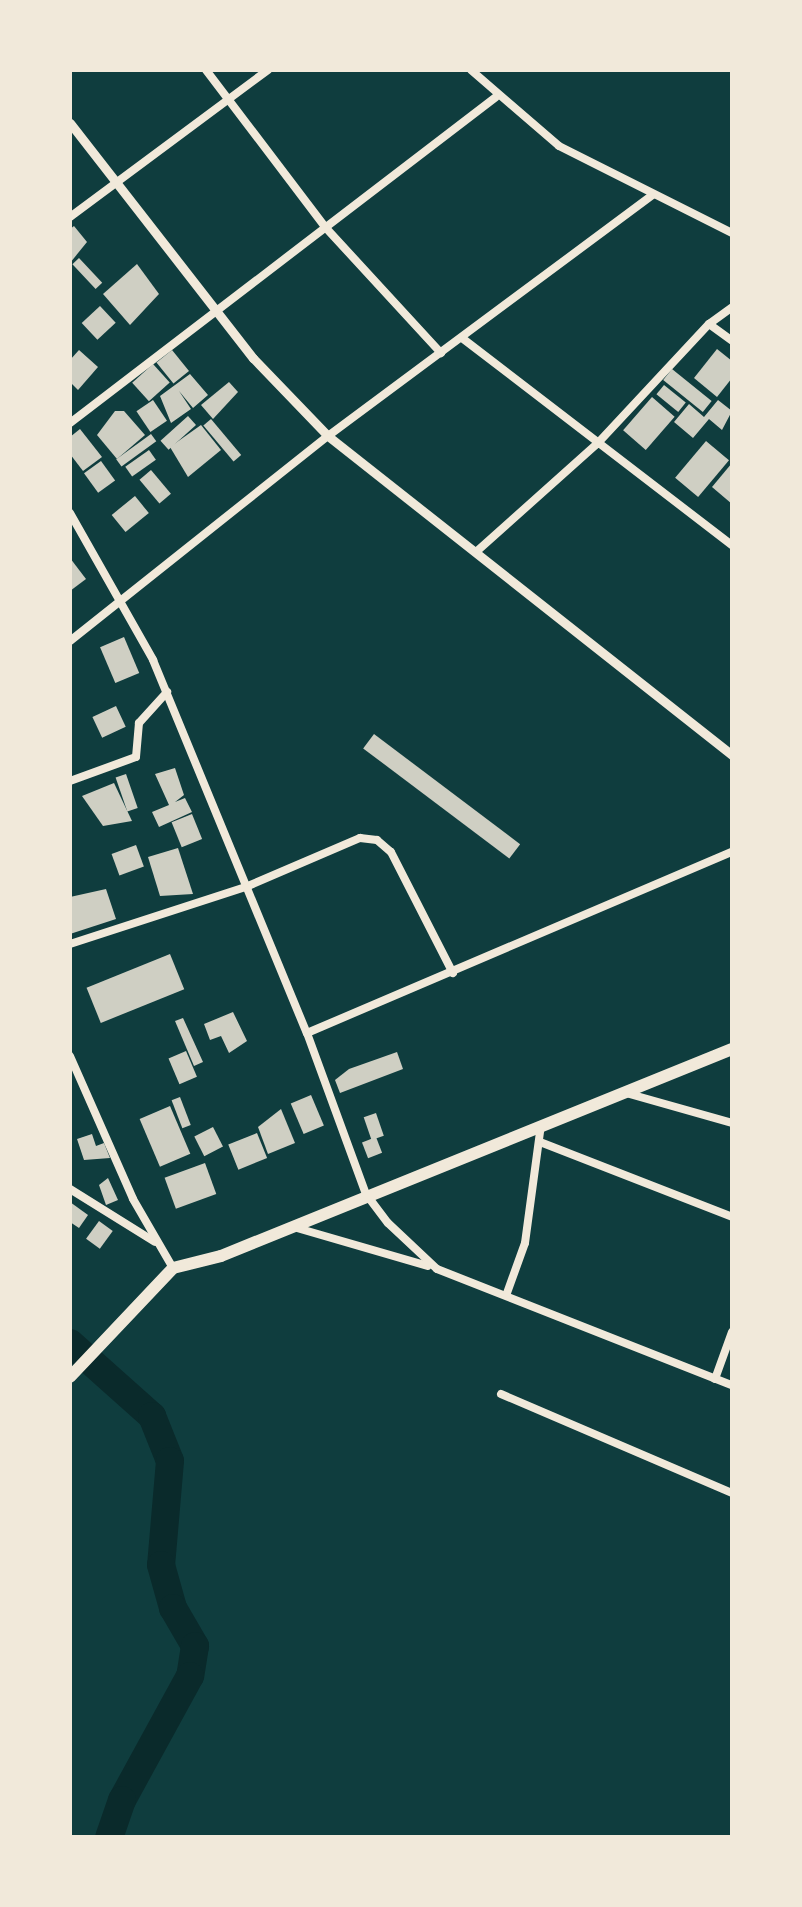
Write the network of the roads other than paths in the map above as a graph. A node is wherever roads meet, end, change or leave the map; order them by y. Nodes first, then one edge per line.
1 (206, 70) edge
2 (268, 70) edge
3 (472, 70) edge
4 (496, 97) junction
5 (229, 99) junction
6 (70, 123) edge
7 (116, 183) junction
8 (653, 194) junction
9 (70, 218) edge
10 (326, 228) junction
11 (732, 233) edge
12 (732, 307) edge
13 (216, 312) junction
14 (709, 324) junction
15 (462, 338) junction
16 (732, 341) edge
17 (441, 353) junction
18 (70, 423) edge
19 (328, 436) junction
20 (597, 444) junction
21 (70, 513) edge
22 (732, 545) edge
23 (476, 552) junction
24 (124, 600) junction
25 (70, 641) edge
26 (167, 692) junction
27 (732, 754) edge
28 (70, 781) edge
29 (732, 852) edge
30 (248, 886) junction
31 (70, 944) edge
32 (454, 972) junction
33 (308, 1033) junction
34 (732, 1049) edge
35 (70, 1056) edge
36 (624, 1092) junction
37 (732, 1123) edge
38 (540, 1125) junction
39 (540, 1142) junction
40 (70, 1189) edge
41 (366, 1194) junction
42 (732, 1218) edge
43 (288, 1226) junction
44 (156, 1242) junction
45 (173, 1268) junction
46 (437, 1269) junction
47 (507, 1293) junction
48 (732, 1332) edge
49 (70, 1377) edge
50 (715, 1379) junction
51 (732, 1385) edge
52 (501, 1394) dead end
53 (732, 1494) edge

1 - 5 street
2 - 5 street
3 - 4 street
4 - 8 street
4 - 10 street
5 - 7 street
5 - 10 street
6 - 7 street
7 - 9 street
7 - 13 street
8 - 11 street
8 - 15 street
10 - 13 street
10 - 17 street
12 - 14 street
13 - 18 street
13 - 19 street
14 - 16 street
14 - 20 street
15 - 17 street
15 - 20 street
17 - 19 street
19 - 23 street
19 - 24 street
20 - 22 street
20 - 23 street
21 - 24 street
23 - 27 street
24 - 25 street
24 - 26 street
26 - 28 street
26 - 30 street
29 - 32 street
30 - 31 street
30 - 32 street
30 - 33 street
32 - 33 street
33 - 41 street
34 - 36 highway
35 - 44 street
36 - 37 street
36 - 38 highway
38 - 39 street
38 - 41 highway
39 - 42 street
39 - 47 street
40 - 44 street
41 - 43 highway
41 - 46 street
43 - 45 highway
43 - 46 street
44 - 45 street
45 - 49 highway
46 - 47 street
47 - 50 street
48 - 50 street
50 - 51 street
52 - 53 street

